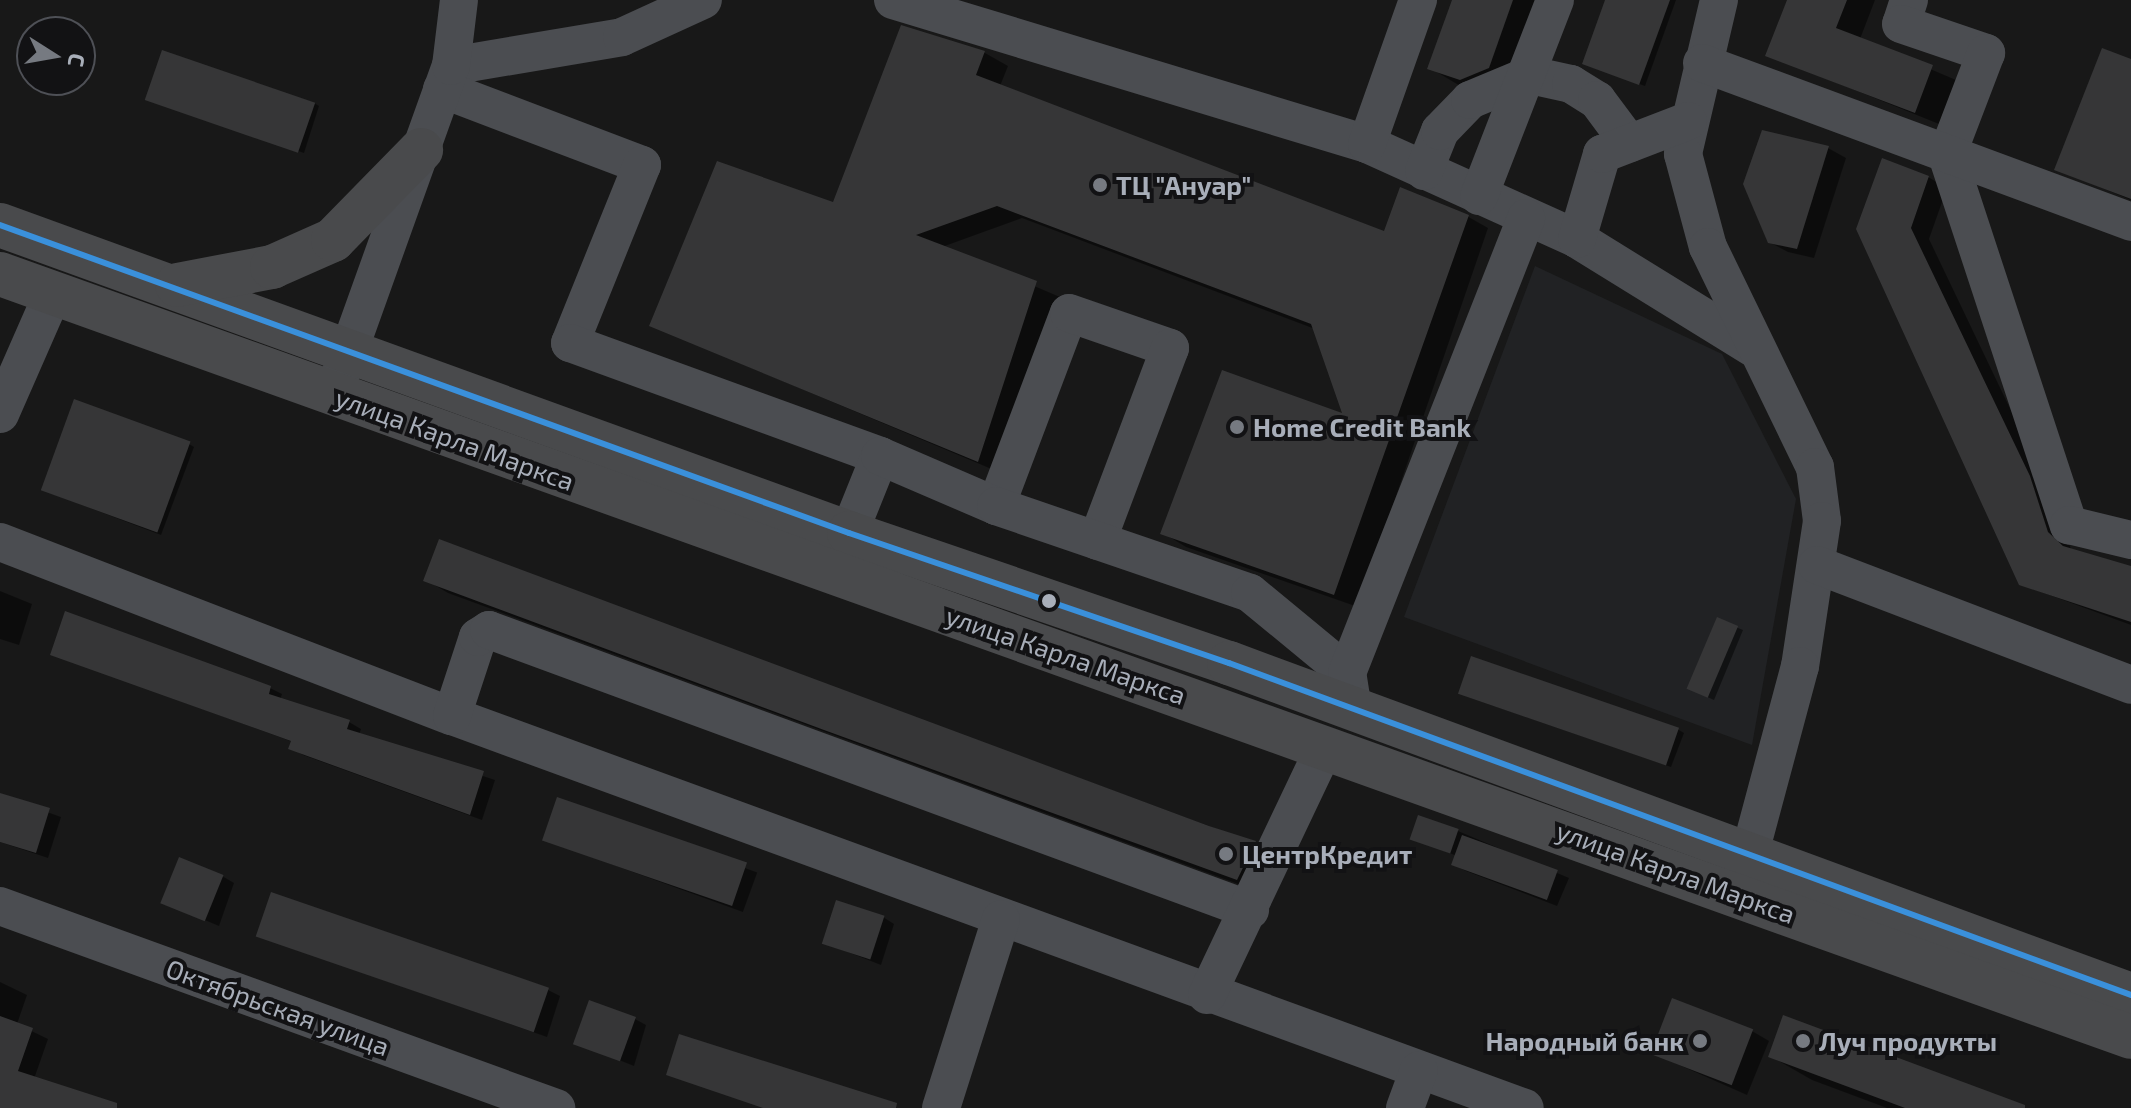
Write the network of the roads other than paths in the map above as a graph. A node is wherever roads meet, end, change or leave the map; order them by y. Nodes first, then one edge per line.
1 (459, 0) edge
2 (703, 0) edge
3 (893, 0) edge
4 (1418, 0) edge
5 (1555, 0) edge
6 (1719, 0) edge
7 (1909, 0) edge
8 (1702, 63) junction
9 (1530, 75) junction
10 (447, 78) junction
11 (1688, 121) junction
12 (1629, 143) junction
13 (1367, 144) junction
14 (421, 150) junction
15 (1947, 155) junction
16 (1424, 171) junction
17 (1479, 196) junction
18 (1526, 218) junction
19 (2131, 222) edge
20 (0, 225) edge
21 (1577, 239) junction
22 (0, 274) edge
23 (172, 286) junction
24 (53, 293) junction
25 (1752, 347) junction
26 (350, 349) junction
27 (333, 395) junction
28 (0, 414) edge
29 (880, 456) junction
30 (996, 506) junction
31 (849, 533) junction
32 (2131, 540) edge
33 (1097, 541) junction
34 (0, 542) edge
35 (1817, 565) junction
36 (2131, 685) edge
37 (1350, 691) junction
38 (452, 716) junction
39 (1325, 747) junction
40 (1744, 874) junction
41 (0, 906) edge
42 (1250, 910) junction
43 (1001, 919) junction
44 (1207, 995) junction
45 (2131, 995) edge
46 (2131, 1037) edge
47 (1419, 1070) junction
48 (556, 1108) edge
49 (941, 1108) edge
50 (1405, 1108) edge
51 (1525, 1108) edge

1 - 10 street
2 - 10 street
3 - 13 street
4 - 13 street
5 - 9 street
6 - 8 street
7 - 15 street
8 - 11 street
8 - 15 street
9 - 12 street
9 - 16 street
9 - 17 street
10 - 14 street
10 - 29 street
11 - 12 street
11 - 25 street
12 - 21 street
13 - 16 street
14 - 23 main road
14 - 26 street
15 - 19 street
15 - 32 street
16 - 17 street
17 - 18 street
18 - 21 street
18 - 37 street
20 - 23 main road, улица Карла Маркса
21 - 25 street
22 - 24 main road, улица Карла Маркса
23 - 26 main road, улица Карла Маркса
24 - 27 main road, улица Карла Маркса
24 - 28 street
25 - 35 street
26 - 27 street
26 - 31 main road, улица Карла Маркса
27 - 39 main road, улица Карла Маркса
29 - 30 street
29 - 31 street
30 - 33 street
30 - 33 street
31 - 37 main road, улица Карла Маркса
33 - 37 street
34 - 38 street
35 - 36 street
35 - 40 street
37 - 40 main road, улица Карла Маркса
38 - 42 street
38 - 43 street
39 - 40 main road, улица Карла Маркса
39 - 42 street
40 - 45 main road, улица Карла Маркса
40 - 46 main road, улица Карла Маркса
41 - 48 street, Октябрьская улица
42 - 44 street
43 - 44 street
43 - 49 street
44 - 47 street
47 - 50 street
47 - 51 street

